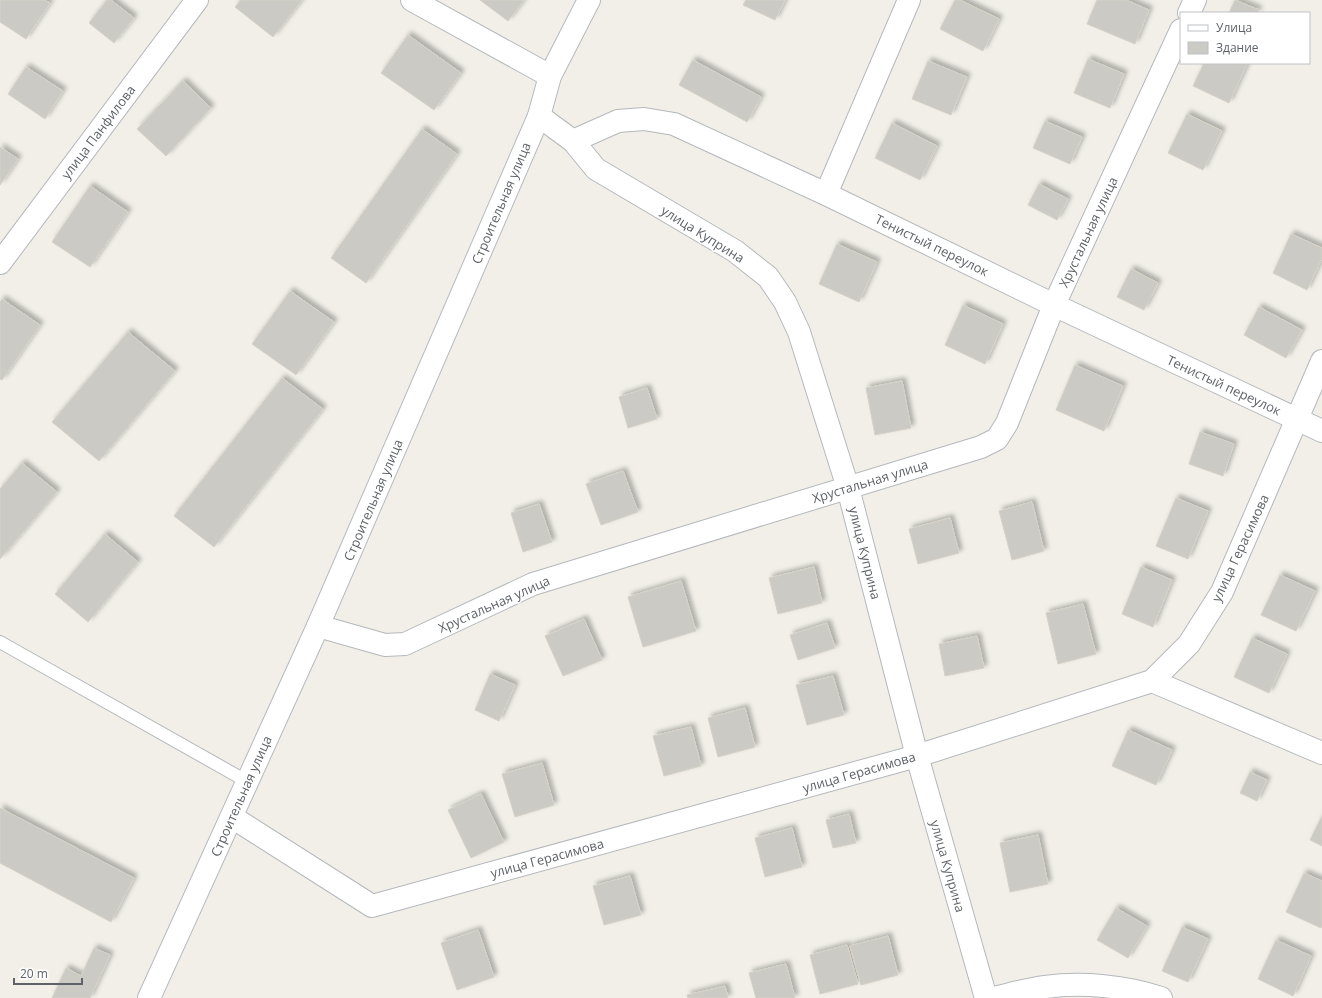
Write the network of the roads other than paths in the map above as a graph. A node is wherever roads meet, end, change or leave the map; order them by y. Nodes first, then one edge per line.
1 (197, 0) edge
2 (412, 0) edge
3 (589, 0) edge
4 (909, 0) edge
5 (1195, 0) edge
6 (1189, 12) edge
7 (1180, 32) edge
8 (550, 76) junction
9 (538, 116) junction
10 (573, 141) junction
11 (826, 194) junction
12 (0, 263) edge
13 (1054, 306) junction
14 (1322, 361) edge
15 (1297, 419) junction
16 (1322, 431) edge
17 (848, 488) junction
18 (318, 626) junction
19 (0, 642) edge
20 (1152, 681) junction
21 (1322, 753) edge
22 (917, 756) junction
23 (248, 782) junction
24 (232, 817) junction
25 (150, 998) edge
26 (986, 998) edge
27 (994, 998) edge
28 (1161, 998) edge

1 - 12 street, улица Панфилова
2 - 8 street
3 - 8 street, Строительная улица
4 - 11 street
5 - 6 street
7 - 13 street, Хрустальная улица
8 - 9 street, Строительная улица
9 - 10 street
9 - 18 street, Строительная улица
10 - 11 street, Тенистый переулок
10 - 17 street, улица Куприна
11 - 13 street, Тенистый переулок
13 - 15 street, Тенистый переулок
13 - 17 street, Хрустальная улица
14 - 15 street, улица Герасимова
15 - 16 street, Тенистый переулок
15 - 20 street, улица Герасимова
17 - 18 street, Хрустальная улица
17 - 22 street, улица Куприна
18 - 23 street, Строительная улица
19 - 23 lane
20 - 21 street
20 - 22 street, улица Герасимова
22 - 24 street, улица Герасимова
22 - 26 street, улица Куприна
23 - 24 street, Строительная улица
24 - 25 street, Строительная улица
27 - 28 street

